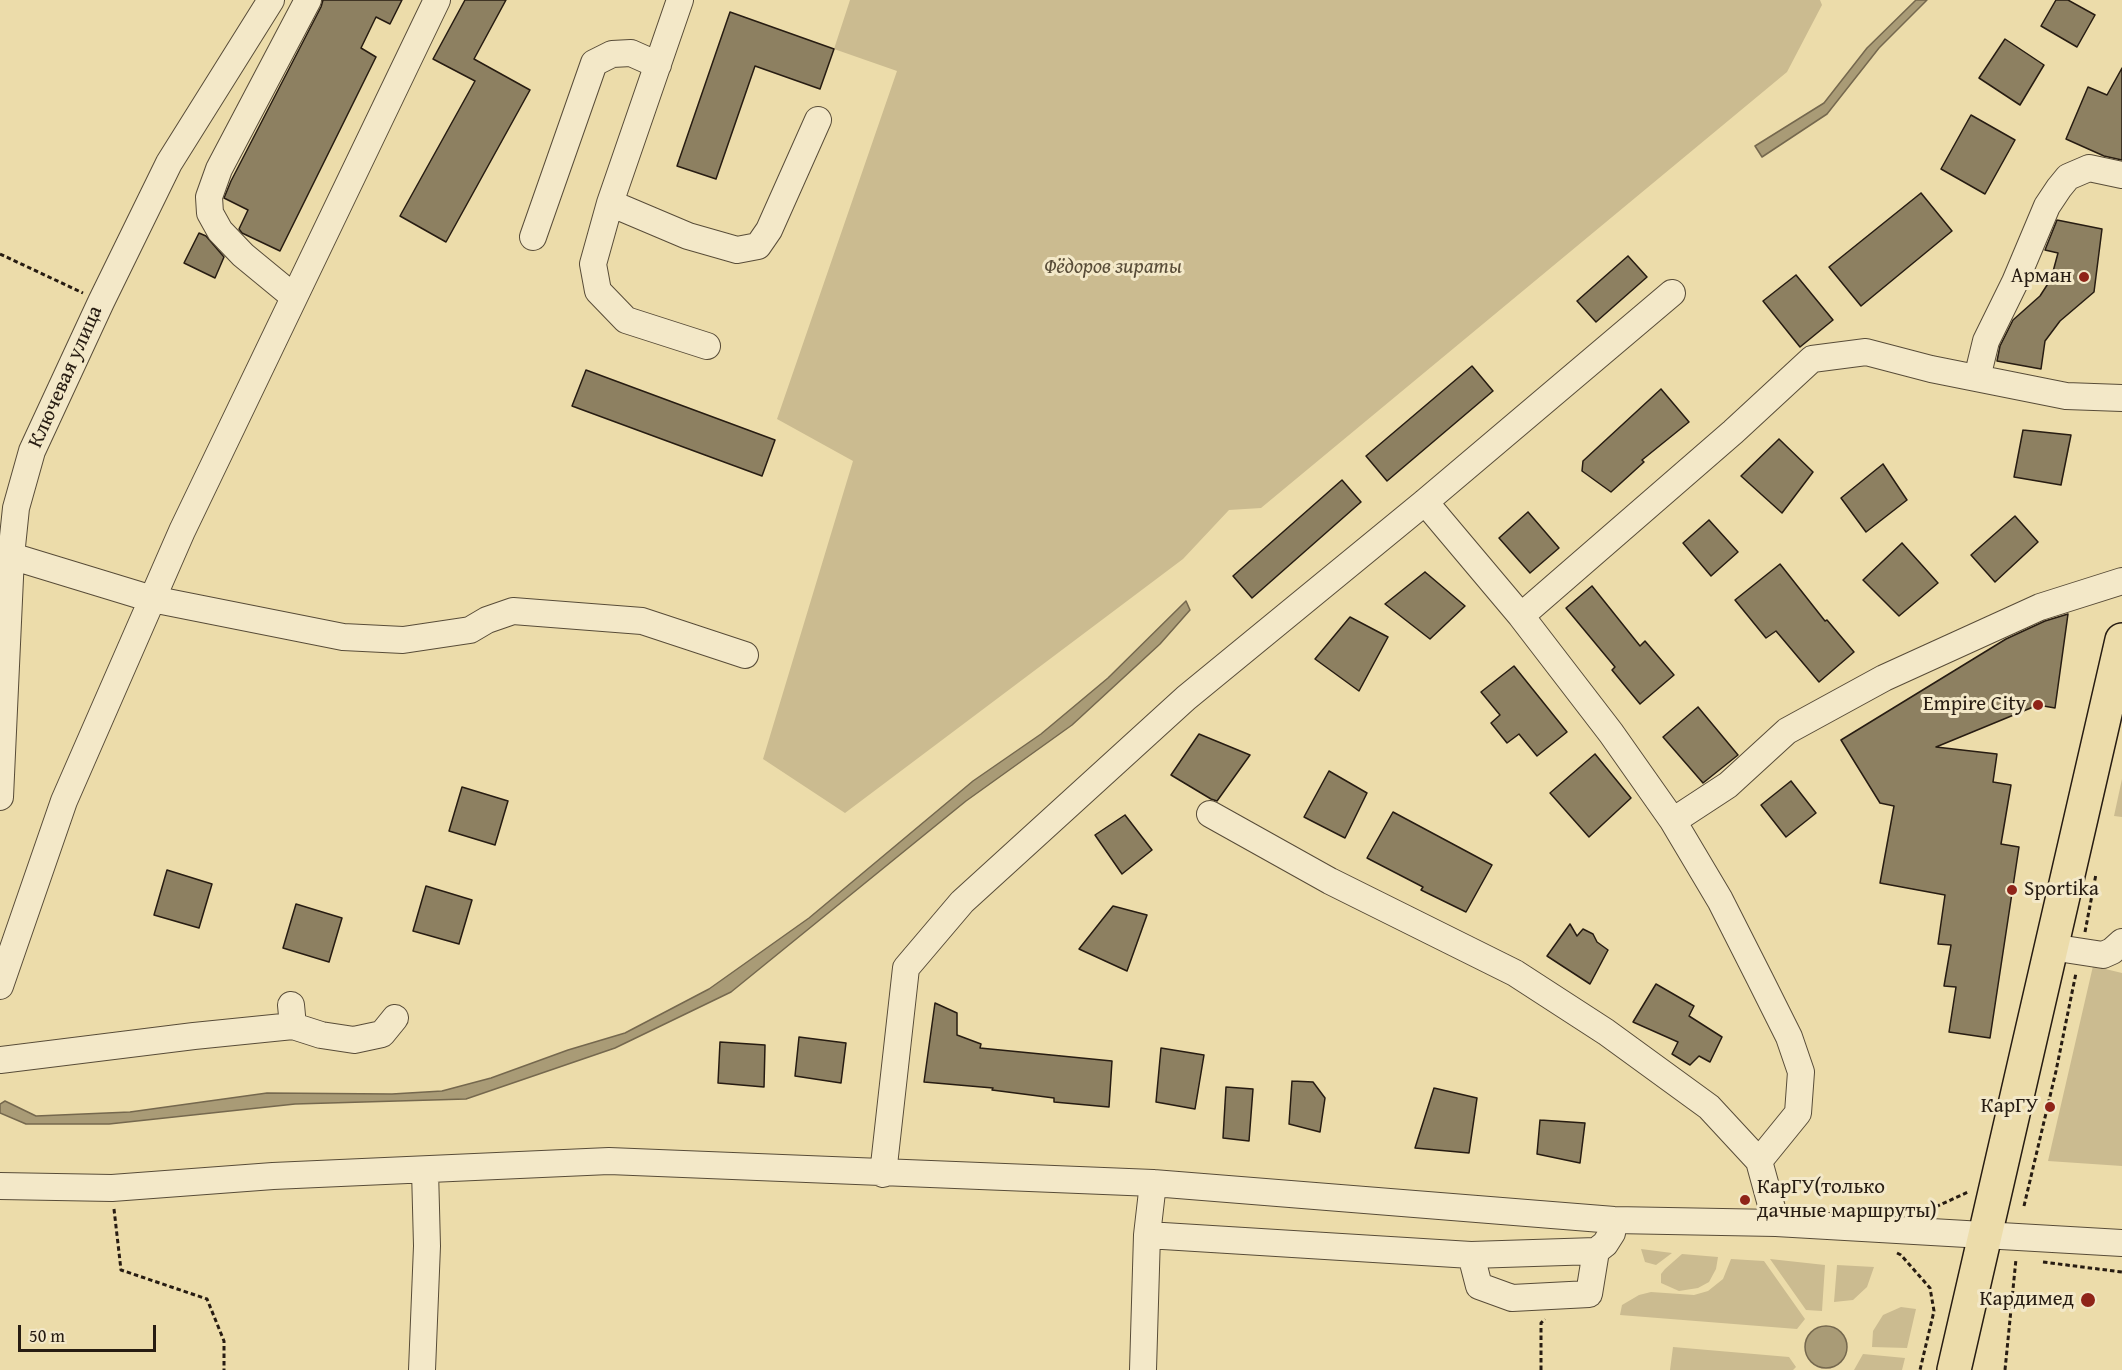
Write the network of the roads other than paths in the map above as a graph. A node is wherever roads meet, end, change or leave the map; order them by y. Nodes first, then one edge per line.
1 (271, 0) edge
2 (308, 0) edge
3 (436, 0) edge
4 (680, 0) edge
5 (658, 64) junction
6 (818, 120) dead end
7 (2122, 175) edge
8 (610, 203) junction
9 (532, 237) dead end
10 (1672, 293) dead end
11 (294, 297) junction
12 (707, 346) dead end
13 (1977, 378) junction
14 (2122, 398) edge
15 (1425, 502) junction
16 (11, 556) junction
17 (2122, 581) edge
18 (152, 599) junction
19 (1521, 616) junction
20 (2122, 639) edge
21 (745, 655) dead end
22 (2, 707) edge
23 (2114, 711) edge
24 (0, 797) edge
25 (1210, 814) dead end
26 (1673, 821) junction
27 (2122, 942) edge
28 (2066, 950) junction
29 (0, 986) edge
30 (395, 1018) dead end
31 (0, 1060) edge
32 (1759, 1161) junction
33 (425, 1170) junction
34 (883, 1174) junction
35 (1153, 1183) junction
36 (0, 1186) edge
37 (1614, 1220) junction
38 (1776, 1223) junction
39 (1148, 1235) junction
40 (1984, 1236) junction
41 (2122, 1243) edge
42 (1596, 1251) junction
43 (1471, 1255) junction
44 (422, 1370) edge
45 (1143, 1370) edge
46 (1953, 1370) edge

1 - 16 street, Ключевая улица
2 - 11 street
3 - 11 street
4 - 5 street
5 - 8 street
5 - 9 street
6 - 8 street
7 - 13 street
8 - 12 street
10 - 15 street
11 - 18 street
13 - 14 street
13 - 19 street
15 - 19 street
15 - 34 street
16 - 18 street
16 - 22 street, Ключевая улица
17 - 26 street
18 - 21 street
18 - 29 street
19 - 26 street
20 - 23 main road
22 - 24 street, Ключевая улица
23 - 28 main road
25 - 32 street
26 - 32 street
27 - 28 street
28 - 40 main road
30 - 31 street
32 - 38 street
33 - 34 street
33 - 36 street
33 - 44 street
34 - 35 street
35 - 37 street
35 - 39 street
37 - 38 street
37 - 42 street
38 - 40 street
39 - 43 street
39 - 45 street
40 - 41 street
40 - 46 main road
42 - 43 street
42 - 43 street

